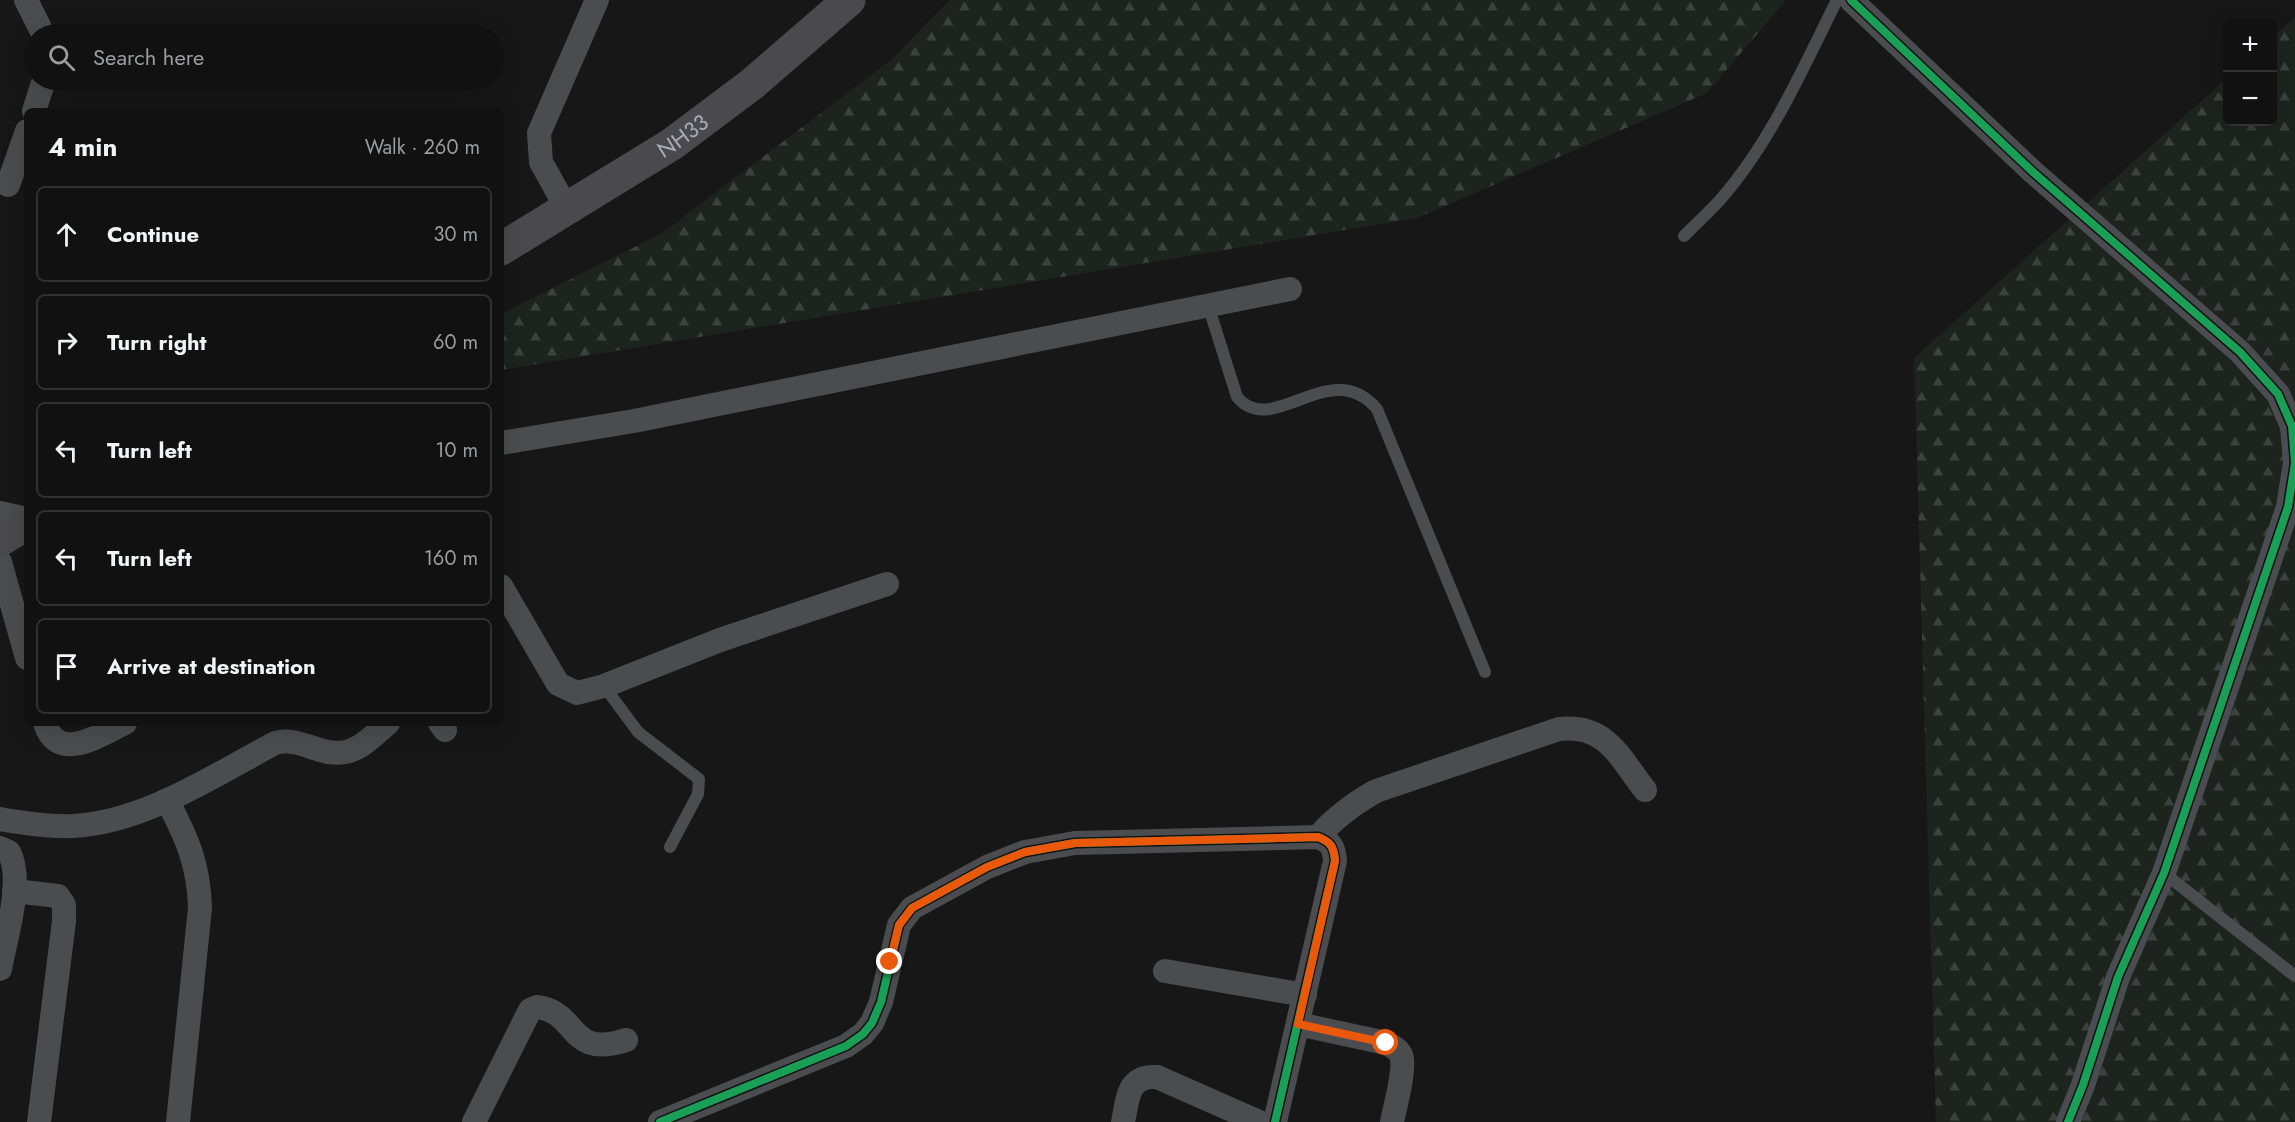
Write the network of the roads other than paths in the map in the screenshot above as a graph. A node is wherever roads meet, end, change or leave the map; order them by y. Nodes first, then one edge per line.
1 (26, 0) edge
2 (597, 0) edge
3 (849, 0) edge
4 (1837, 0) edge
5 (1851, 0) edge
6 (39, 24) edge
7 (41, 90) edge
8 (35, 108) edge
9 (24, 142) edge
10 (12, 186) edge
11 (567, 209) junction
12 (1684, 236) dead end
13 (504, 247) edge
14 (1290, 289) dead end
15 (1208, 305) junction
16 (504, 443) edge
17 (0, 513) edge
18 (24, 518) edge
19 (24, 526) edge
20 (0, 540) edge
21 (0, 562) edge
22 (887, 584) dead end
23 (504, 591) edge
24 (24, 647) edge
25 (1485, 672) dead end
26 (604, 686) junction
27 (46, 726) edge
28 (119, 726) edge
29 (384, 726) edge
30 (294, 733) edge
31 (1645, 790) dead end
32 (167, 800) junction
33 (0, 819) edge
34 (1318, 837) junction
35 (670, 847) dead end
36 (0, 848) edge
37 (2164, 873) junction
38 (14, 891) junction
39 (0, 969) edge
40 (1165, 971) dead end
41 (2295, 976) edge
42 (1305, 995) junction
43 (1298, 1024) junction
44 (627, 1040) dead end
45 (39, 1122) edge
46 (178, 1122) edge
47 (474, 1122) edge
48 (660, 1122) edge
49 (1123, 1122) edge
50 (1259, 1122) edge
51 (1275, 1122) edge
52 (1392, 1122) edge
53 (2068, 1122) edge

1 - 6 street
2 - 11 street
3 - 11 main road, NH33
4 - 12 lane
5 - 37 street
7 - 8 street
9 - 10 street
11 - 13 main road, NH33
14 - 15 street
15 - 16 street
15 - 25 lane
17 - 18 street
19 - 20 main road
21 - 24 street
22 - 26 street
23 - 26 street
26 - 35 lane
27 - 28 street
29 - 30 street
30 - 32 street
31 - 34 street
32 - 33 street
32 - 46 street
34 - 42 street
34 - 48 street
36 - 38 street
37 - 41 lane
37 - 53 street
38 - 39 street
38 - 45 street
40 - 42 street
42 - 43 street
43 - 51 street
43 - 52 street
44 - 47 street
49 - 50 street

